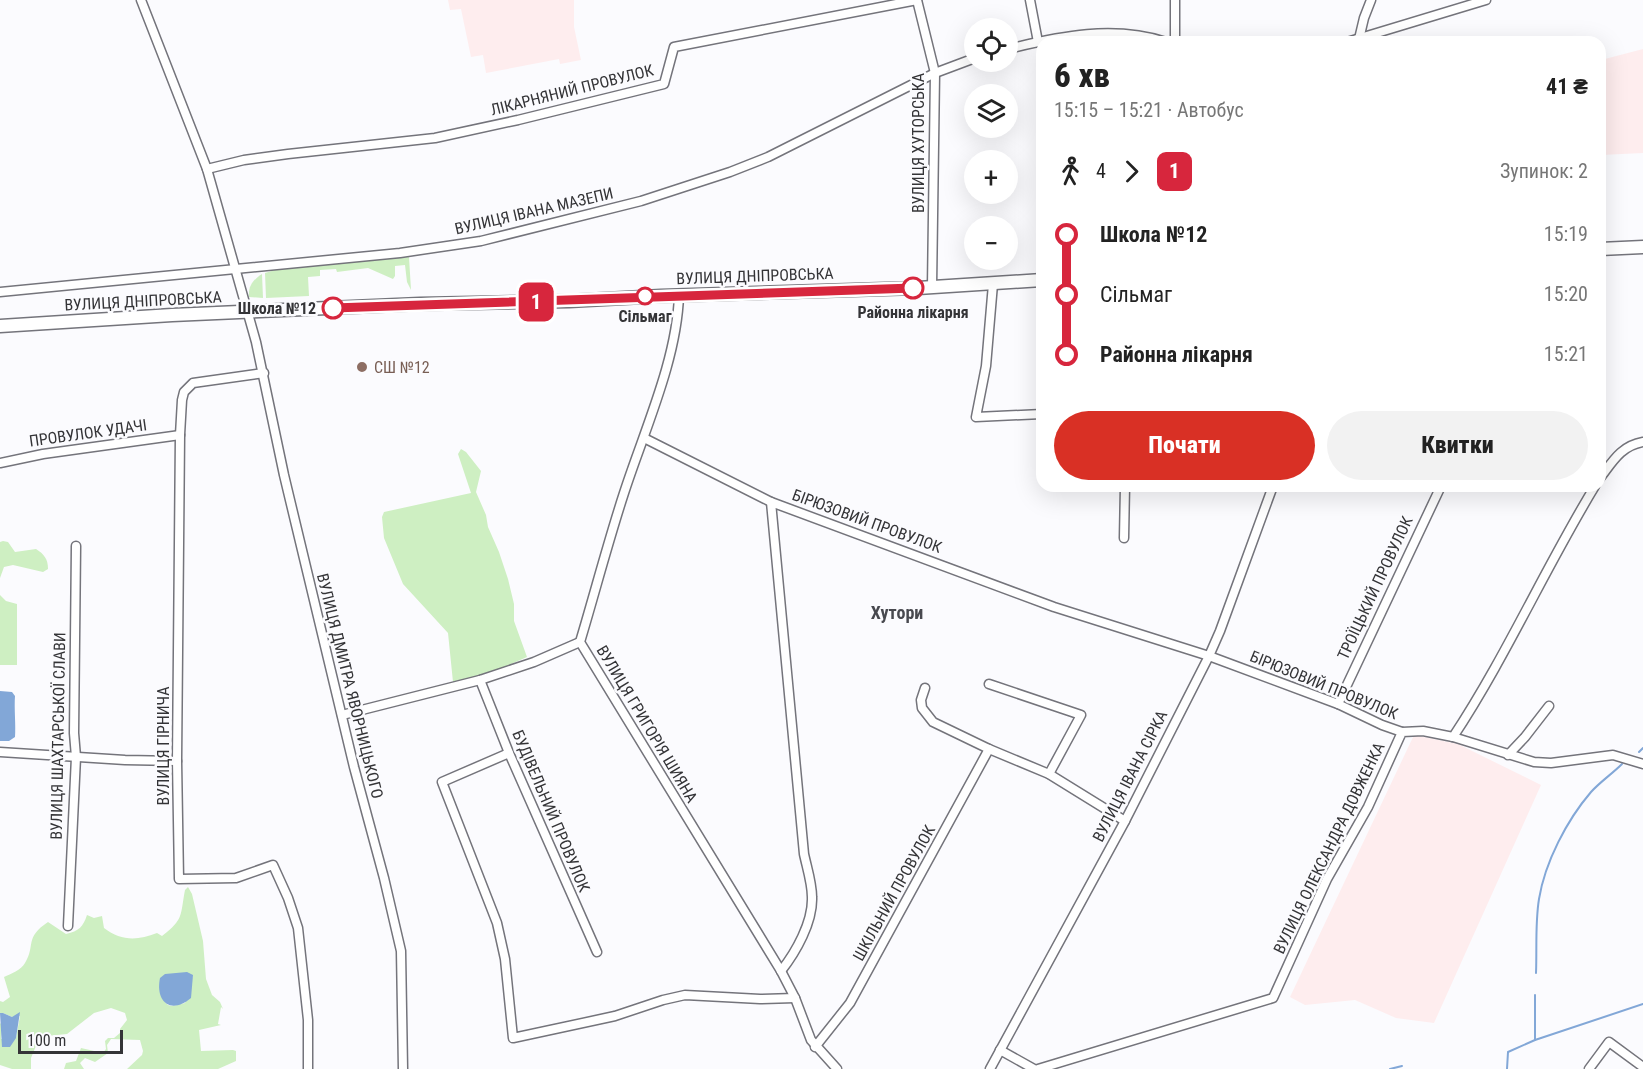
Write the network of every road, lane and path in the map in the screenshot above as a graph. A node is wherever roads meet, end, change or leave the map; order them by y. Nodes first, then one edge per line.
1 (141, 0) edge
2 (917, 0) edge
3 (1030, 0) edge
4 (1175, 0) edge
5 (1371, 0) edge
6 (1486, 0) edge
7 (1037, 36) edge
8 (1084, 36) edge
9 (1144, 36) edge
10 (1175, 36) edge
11 (1360, 36) edge
12 (1369, 36) edge
13 (1036, 42) edge
14 (1018, 47) edge
15 (964, 62) edge
16 (935, 73) junction
17 (207, 169) junction
18 (1643, 247) edge
19 (1606, 249) edge
20 (234, 269) junction
21 (1036, 280) edge
22 (993, 284) junction
23 (932, 287) junction
24 (0, 292) edge
25 (679, 295) junction
26 (247, 312) junction
27 (0, 326) edge
28 (264, 373) junction
29 (1036, 414) edge
30 (180, 435) junction
31 (644, 438) junction
32 (1643, 442) edge
33 (0, 463) edge
34 (1606, 470) edge
35 (1125, 492) edge
36 (1271, 492) edge
37 (1438, 492) edge
38 (1592, 492) edge
39 (771, 501) junction
40 (1124, 538) dead end
41 (76, 546) dead end
42 (580, 642) junction
43 (1209, 656) junction
44 (480, 680) junction
45 (989, 684) dead end
46 (925, 688) dead end
47 (1338, 704) junction
48 (1549, 706) dead end
49 (342, 715) junction
50 (1402, 732) junction
51 (1453, 737) junction
52 (989, 749) junction
53 (0, 752) edge
54 (509, 753) junction
55 (1508, 755) junction
56 (76, 757) junction
57 (177, 761) junction
58 (1643, 764) edge
59 (1049, 774) junction
60 (1125, 821) junction
61 (68, 926) dead end
62 (597, 952) dead end
63 (781, 971) junction
64 (795, 998) junction
65 (815, 1047) junction
66 (1000, 1050) junction
67 (1643, 1067) edge
68 (308, 1069) edge
69 (403, 1069) edge
70 (837, 1069) edge
71 (990, 1069) edge
72 (1036, 1069) edge
73 (1589, 1069) edge

1 - 17 street, ВУЛИЦЯ ДМИТРА ЯВОРНИЦЬКОГО
2 - 16 street, ВУЛИЦЯ ХУТОРСЬКА
2 - 17 street, ЛІКАРНЯНИЙ ПРОВУЛОК
3 - 7 street
4 - 10 street
5 - 11 street
6 - 12 street
8 - 9 street
13 - 14 street
15 - 16 street, ВУЛИЦЯ ІВАНА МАЗЕПИ
16 - 20 street, ВУЛИЦЯ ІВАНА МАЗЕПИ
16 - 23 street, ВУЛИЦЯ ХУТОРСЬКА
17 - 20 street, ВУЛИЦЯ ДМИТРА ЯВОРНИЦЬКОГО
18 - 19 highway
20 - 24 street, ВУЛИЦЯ ІВАНА МАЗЕПИ
20 - 26 street, ВУЛИЦЯ ДМИТРА ЯВОРНИЦЬКОГО
21 - 22 highway, ВУЛИЦЯ ДНІПРОВСЬКА
22 - 23 highway, ВУЛИЦЯ ДНІПРОВСЬКА
22 - 29 street
23 - 25 highway, ВУЛИЦЯ ДНІПРОВСЬКА
25 - 26 highway, ВУЛИЦЯ ДНІПРОВСЬКА
25 - 31 street, ВУЛИЦЯ ГРИГОРІЯ ШИЯНА
26 - 27 highway, ВУЛИЦЯ ДНІПРОВСЬКА
26 - 28 street, ВУЛИЦЯ ДМИТРА ЯВОРНИЦЬКОГО
28 - 30 street, ВУЛИЦЯ ГІРНИЧА
28 - 49 street, ВУЛИЦЯ ДМИТРА ЯВОРНИЦЬКОГО
30 - 33 street, ПРОВУЛОК УДАЧІ
30 - 57 street, ВУЛИЦЯ ГІРНИЧА
31 - 39 street
31 - 42 street, ВУЛИЦЯ ГРИГОРІЯ ШИЯНА
32 - 34 street
35 - 40 street
36 - 43 street, ВУЛИЦЯ ІВАНА СІРКА
37 - 47 street, ТРОЇЦЬКИЙ ПРОВУЛОК
38 - 51 street
39 - 43 street, БІРЮЗОВИЙ ПРОВУЛОК
39 - 63 street, БІРЮЗОВИЙ ПРОВУЛОК
41 - 56 street, ВУЛИЦЯ ШАХТАРСЬКОЇ СЛАВИ
42 - 44 street
42 - 63 street, ВУЛИЦЯ ГРИГОРІЯ ШИЯНА
43 - 47 street, БІРЮЗОВИЙ ПРОВУЛОК
43 - 60 street, ВУЛИЦЯ ІВАНА СІРКА
44 - 49 street
44 - 54 street, БУДІВЕЛЬНИЙ ПРОВУЛОК
45 - 59 street
46 - 52 street
47 - 50 street, БІРЮЗОВИЙ ПРОВУЛОК
48 - 55 street
49 - 69 street, ВУЛИЦЯ ДМИТРА ЯВОРНИЦЬКОГО
50 - 51 street, ВУЛИЦЯ ОЛЕКСАНДРА ДОВЖЕНКА
50 - 72 street, ВУЛИЦЯ ОЛЕКСАНДРА ДОВЖЕНКА
51 - 55 street, ВУЛИЦЯ ОЛЕКСАНДРА ДОВЖЕНКА
52 - 59 street
52 - 65 street, ШКІЛЬНИЙ ПРОВУЛОК
53 - 56 street
54 - 62 street, БУДІВЕЛЬНИЙ ПРОВУЛОК
54 - 64 street
55 - 58 street, ВУЛИЦЯ ОЛЕКСАНДРА ДОВЖЕНКА
56 - 57 street
56 - 61 street, ВУЛИЦЯ ШАХТАРСЬКОЇ СЛАВИ
57 - 68 street, ВУЛИЦЯ ГІРНИЧА
59 - 60 street
60 - 66 street, ВУЛИЦЯ ІВАНА СІРКА
63 - 64 street, ВУЛИЦЯ ГРИГОРІЯ ШИЯНА
64 - 65 street, ВУЛИЦЯ ГРИГОРІЯ ШИЯНА
65 - 70 street, ВУЛИЦЯ ГРИГОРІЯ ШИЯНА
66 - 71 street, ВУЛИЦЯ ІВАНА СІРКА
66 - 72 street
67 - 73 street

